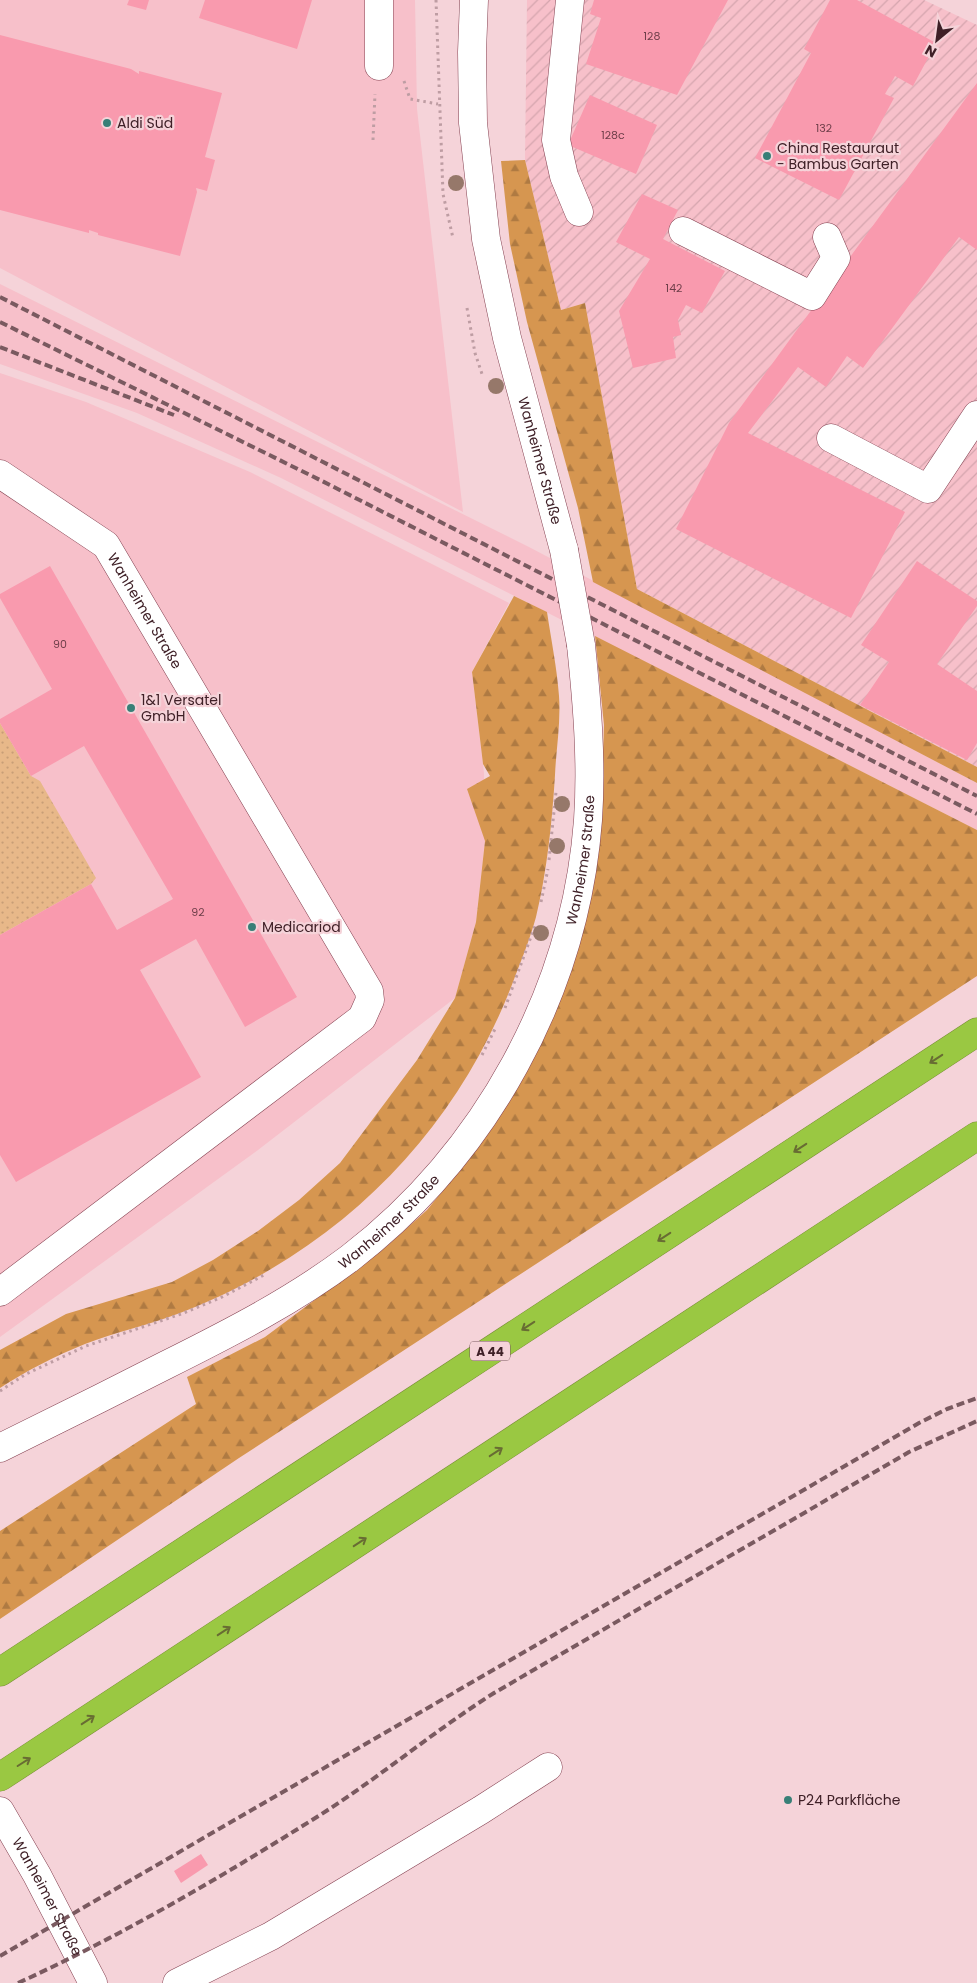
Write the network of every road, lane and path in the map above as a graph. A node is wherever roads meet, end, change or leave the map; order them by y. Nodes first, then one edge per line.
1 (379, 0) edge
2 (474, 0) edge
3 (570, 0) edge
4 (390, 70) junction
5 (438, 104) dead end
6 (373, 140) dead end
7 (579, 212) dead end
8 (683, 231) dead end
9 (827, 237) dead end
10 (977, 415) edge
11 (831, 438) dead end
12 (0, 474) edge
13 (556, 790) dead end
14 (539, 910) dead end
15 (537, 919) dead end
16 (504, 1011) dead end
17 (500, 1020) dead end
18 (977, 1032) edge
19 (478, 1064) dead end
20 (977, 1136) edge
21 (266, 1274) dead end
22 (0, 1292) edge
23 (0, 1391) edge
24 (0, 1448) edge
25 (2, 1671) edge
26 (548, 1767) dead end
27 (0, 1777) edge
28 (0, 1811) edge
29 (88, 1982) edge
30 (177, 1983) edge

1 - 4 street
2 - 24 street, Wanheimer Straße, bridge
3 - 7 street
4 - 5 path
4 - 6 path
8 - 9 street
10 - 11 street
12 - 22 street, Wanheimer Straße
13 - 14 path
15 - 16 path
17 - 19 path
18 -> 25 highway, A 44
27 -> 20 highway
21 - 23 path
26 - 30 street
28 - 29 street, Wanheimer Straße

